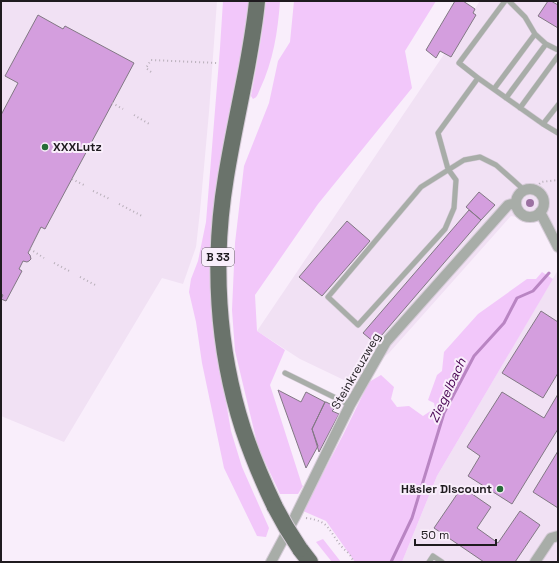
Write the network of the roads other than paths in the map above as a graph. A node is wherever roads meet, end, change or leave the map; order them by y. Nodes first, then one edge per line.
1 (257, 1) edge
2 (505, 1) edge
3 (509, 1) edge
4 (535, 34) junction
5 (546, 44) junction
6 (558, 50) edge
7 (558, 56) edge
8 (478, 78) junction
9 (494, 89) junction
10 (506, 98) junction
11 (558, 105) edge
12 (520, 108) junction
13 (543, 124) junction
14 (558, 133) edge
15 (448, 169) junction
16 (524, 190) junction
17 (516, 203) junction
18 (540, 212) junction
19 (558, 247) edge
20 (285, 373) dead end
21 (350, 405) junction
22 (558, 536) edge
23 (271, 562) edge
24 (310, 562) edge
25 (429, 562) edge
26 (442, 562) edge
27 (535, 562) edge

1 - 24 main road, B 33, bridge
2 - 8 lane
3 - 4 lane
4 - 5 lane
4 - 9 lane
5 - 6 lane
5 - 10 lane
7 - 12 lane
8 - 9 lane
8 - 15 lane
9 - 10 lane
10 - 12 lane
11 - 13 lane
12 - 13 lane
13 - 14 lane
15 - 15 lane
15 - 16 lane
16 - 17 street
16 - 18 street
17 - 18 street
17 - 21 street, Steinkreuzweg
18 - 19 street
20 - 21 lane
21 - 23 street, Steinkreuzweg
22 - 27 street
25 - 26 lane

